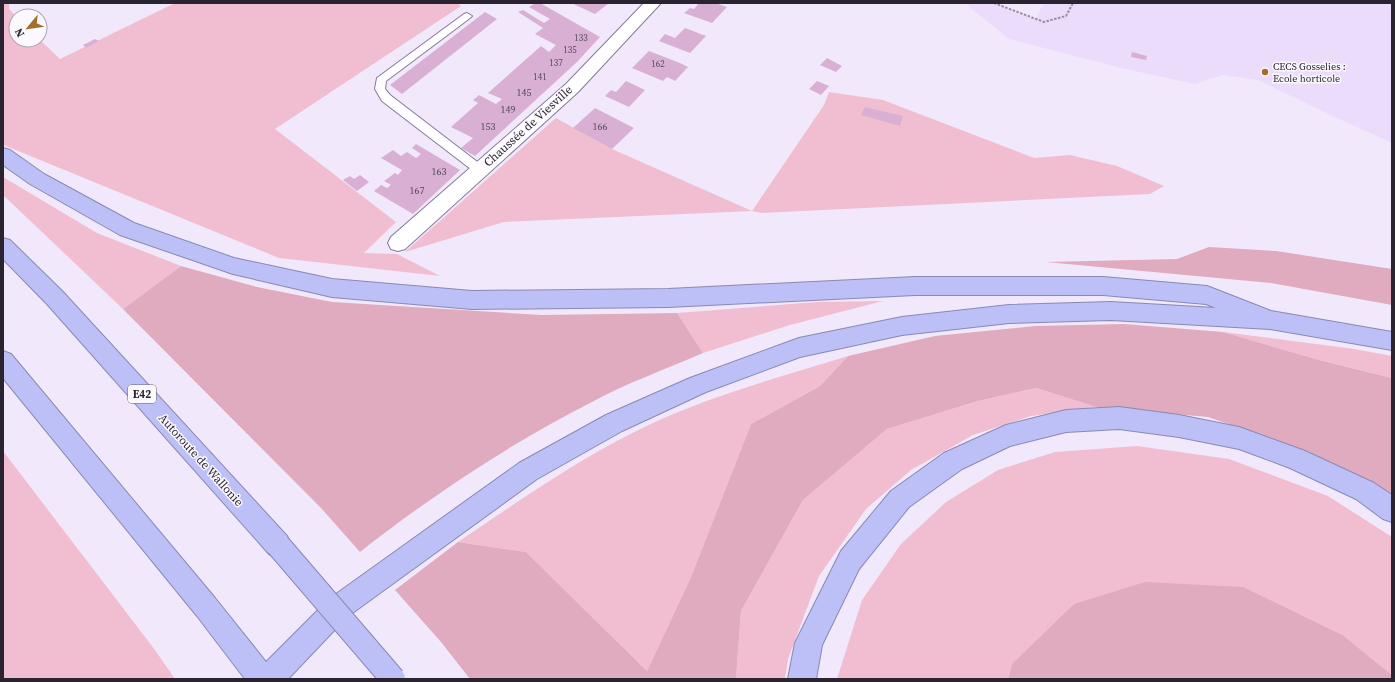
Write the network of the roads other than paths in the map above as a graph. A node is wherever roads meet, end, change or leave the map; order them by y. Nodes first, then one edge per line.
1 (653, 3) edge
2 (467, 16) dead end
3 (3, 155) edge
4 (480, 170) junction
5 (398, 243) dead end
6 (3, 246) edge
7 (1270, 320) junction
8 (1392, 341) edge
9 (3, 361) edge
10 (1392, 510) edge
11 (262, 679) edge
12 (269, 679) edge
13 (393, 679) edge
14 (802, 679) edge

1 - 4 street, Chaussée de Viesville
2 - 4 lane
3 - 7 highway
4 - 5 street, Chaussée de Viesville
6 - 13 highway, Autoroute de Wallonie / E42, bridge
7 - 8 highway
7 - 12 highway
9 - 11 highway
10 - 14 highway

